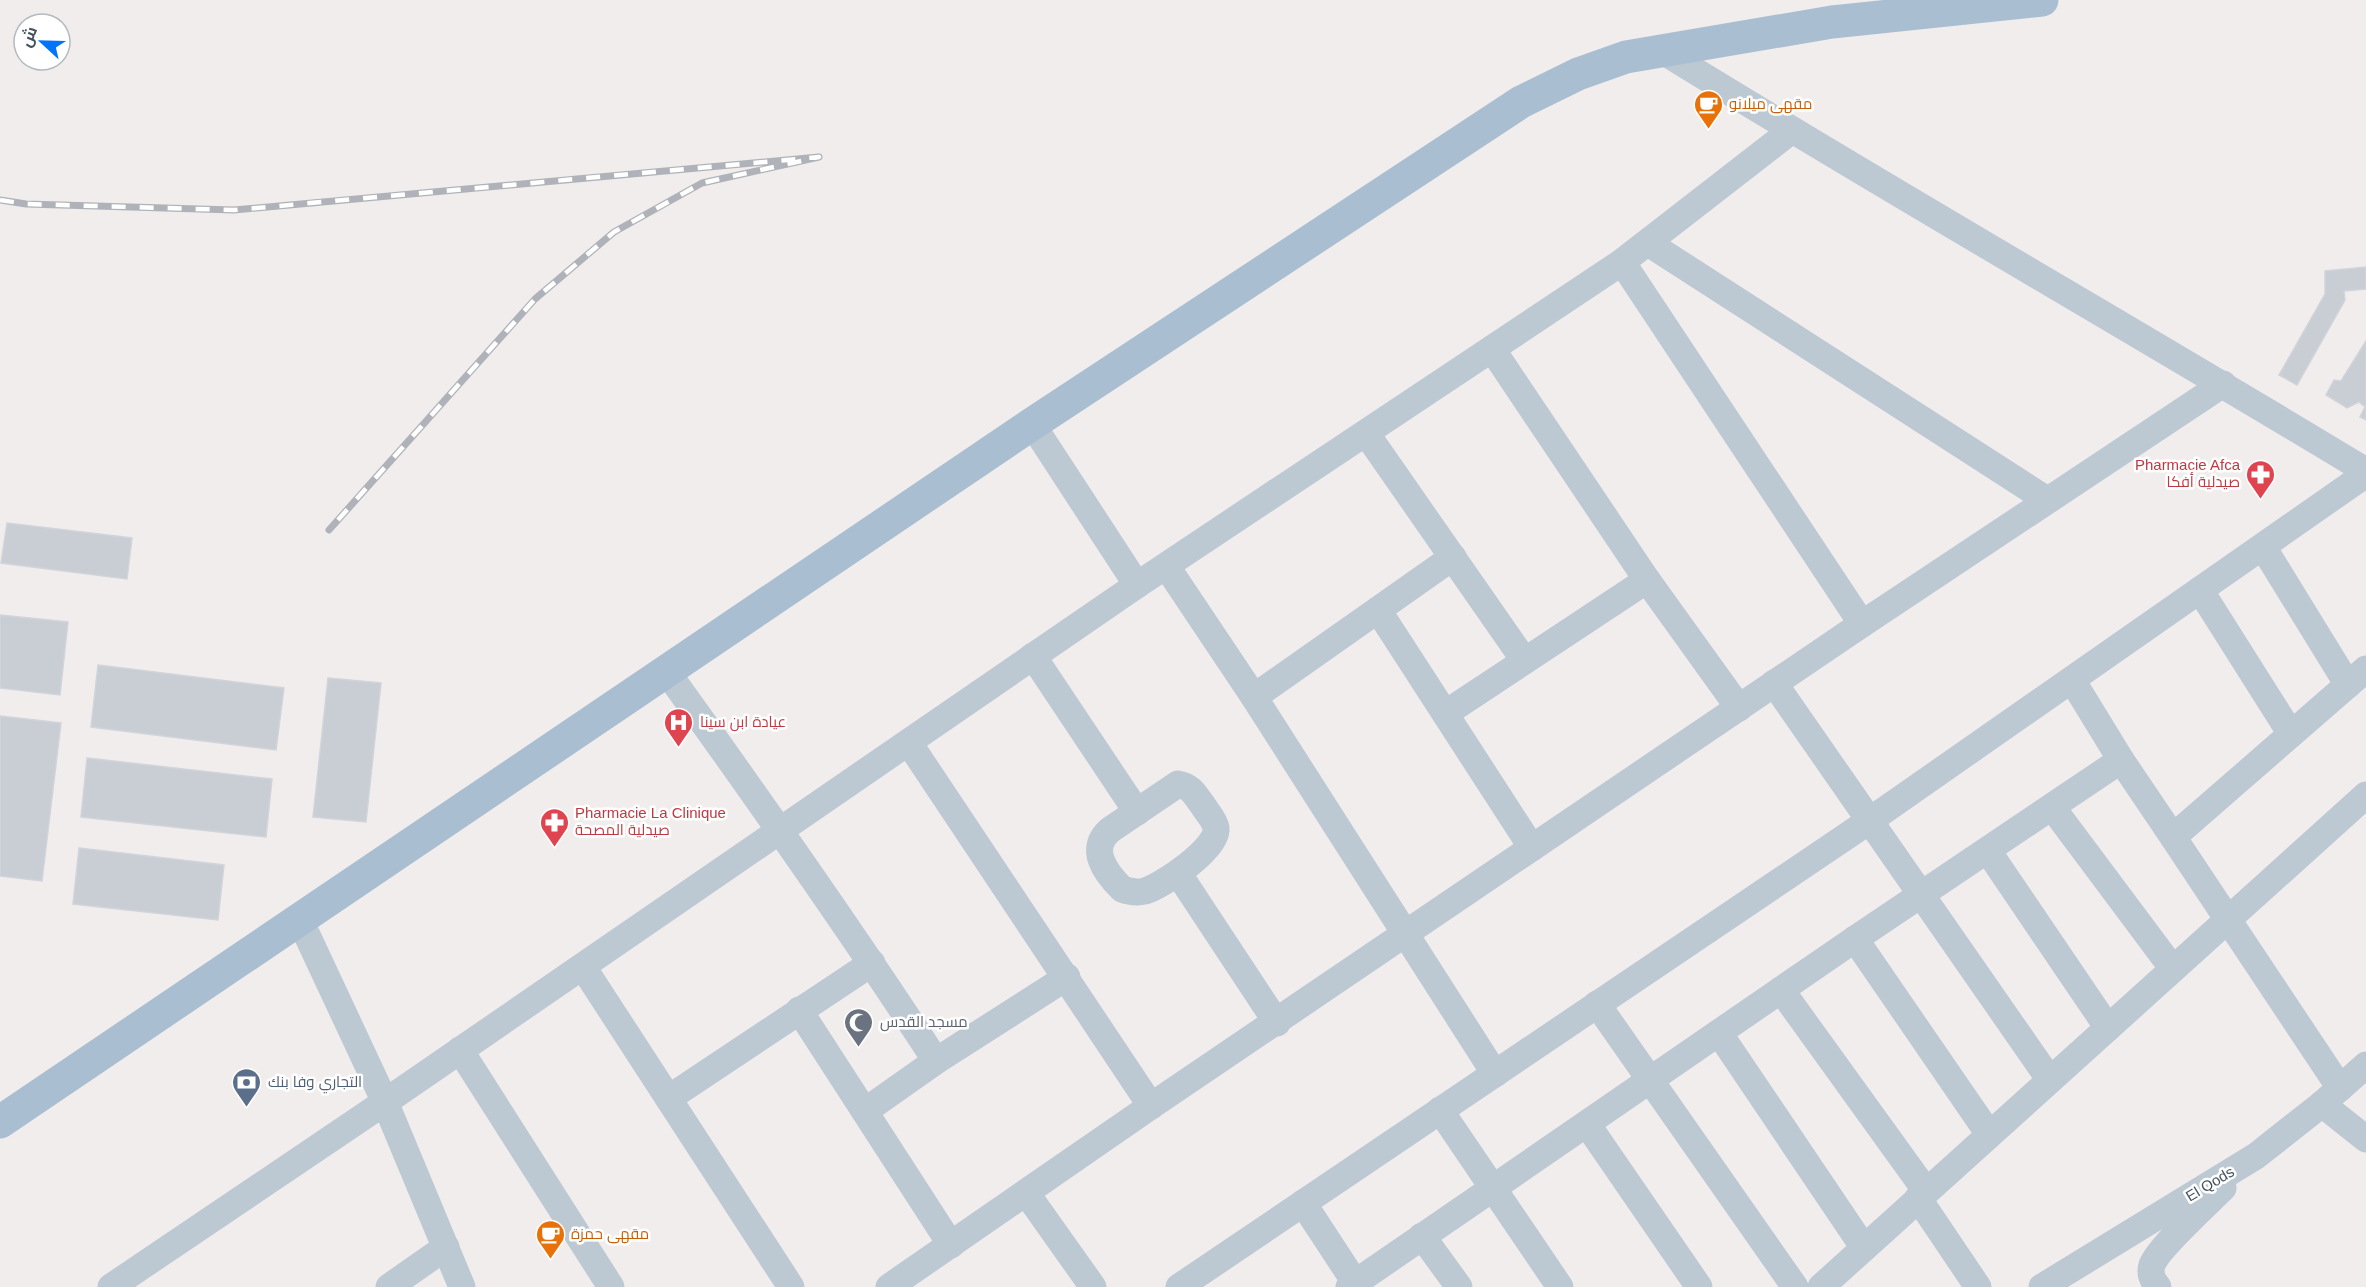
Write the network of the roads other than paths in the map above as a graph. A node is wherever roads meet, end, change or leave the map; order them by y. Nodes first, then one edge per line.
1 (2042, 0) edge
2 (1661, 50) junction
3 (1792, 130) junction
4 (1648, 243) junction
5 (1622, 262) junction
6 (1492, 349) junction
7 (2223, 384) junction
8 (1032, 424) junction
9 (1366, 433) junction
10 (2366, 473) edge
11 (2047, 500) junction
12 (2263, 547) junction
13 (1453, 557) junction
14 (1167, 567) junction
15 (1647, 579) junction
16 (1137, 585) junction
17 (2200, 590) junction
18 (1378, 609) junction
19 (1862, 624) junction
20 (1033, 656) junction
21 (1524, 660) junction
22 (667, 672) junction
23 (2357, 677) edge
24 (2072, 680) junction
25 (1774, 683) junction
26 (1254, 697) junction
27 (1739, 708) junction
28 (1446, 714) junction
29 (2291, 734) junction
30 (909, 743) junction
31 (2121, 760) junction
32 (2366, 795) edge
33 (2052, 807) junction
34 (1137, 812) junction
35 (1869, 821) junction
36 (781, 831) junction
37 (2172, 837) junction
38 (1532, 848) junction
39 (1988, 850) junction
40 (1178, 873) junction
41 (1921, 896) junction
42 (299, 918) junction
43 (2226, 921) junction
44 (1405, 935) junction
45 (1855, 939) junction
46 (872, 963) junction
47 (583, 967) junction
48 (2173, 969) junction
49 (1067, 977) junction
50 (1781, 990) junction
51 (1598, 1004) junction
52 (799, 1010) junction
53 (1277, 1023) junction
54 (2108, 1028) junction
55 (1719, 1033) junction
56 (460, 1050) junction
57 (936, 1061) junction
58 (2366, 1065) edge
59 (1495, 1074) junction
60 (1651, 1080) junction
61 (2050, 1080) junction
62 (2331, 1096) junction
63 (669, 1098) junction
64 (385, 1102) junction
65 (1151, 1106) junction
66 (1440, 1110) junction
67 (865, 1111) junction
68 (0, 1122) edge
69 (1587, 1124) junction
70 (1989, 1134) junction
71 (2366, 1139) edge
72 (2256, 1156) junction
73 (1494, 1187) junction
74 (1027, 1194) junction
75 (1922, 1195) junction
76 (1303, 1203) junction
77 (1422, 1236) junction
78 (951, 1245) junction
79 (446, 1247) junction
80 (1864, 1248) junction
81 (1354, 1286) edge
82 (111, 1287) edge
83 (389, 1287) edge
84 (462, 1287) edge
85 (610, 1287) edge
86 (790, 1287) edge
87 (889, 1287) edge
88 (1093, 1287) edge
89 (1179, 1287) edge
90 (1459, 1287) edge
91 (1560, 1287) edge
92 (1699, 1287) edge
93 (1795, 1287) edge
94 (1821, 1287) edge
95 (1978, 1287) edge
96 (2042, 1287) edge
97 (2158, 1287) edge

1 - 2 main road
2 - 3 street
2 - 8 main road
3 - 4 street
3 - 7 street
4 - 5 street
4 - 11 street
5 - 6 street
5 - 19 street
6 - 9 street
6 - 15 street
7 - 10 street
7 - 11 street
8 - 16 street
8 - 22 main road
9 - 13 street
9 - 14 street
10 - 12 street
11 - 19 street
12 - 17 street
12 - 23 street
13 - 18 street
13 - 21 street
14 - 16 street
14 - 26 street
15 - 21 street
15 - 27 street
16 - 20 street
17 - 24 street
17 - 29 street
18 - 26 street
18 - 28 street
19 - 25 street
20 - 30 street
20 - 34 street
21 - 28 street
22 - 36 street
22 - 42 main road
23 - 29 street
24 - 31 street
24 - 35 street
25 - 27 street
25 - 35 street
26 - 44 street
27 - 38 street
28 - 38 street
29 - 37 street
30 - 36 street
30 - 49 street
31 - 33 street
31 - 37 street
32 - 43 street
33 - 39 street
33 - 48 street
34 - 40 street
34 - 40 street
35 - 41 street
35 - 51 street
36 - 46 street
36 - 47 street
37 - 43 street
38 - 44 street
39 - 41 street
39 - 54 street
40 - 53 street
41 - 45 street
41 - 61 street
42 - 64 street
42 - 68 main road
43 - 48 street
43 - 62 street
44 - 53 street
44 - 59 street
45 - 50 street
45 - 70 street
46 - 52 street
46 - 57 street
47 - 56 street
47 - 63 street
48 - 54 street
49 - 57 street
49 - 65 street
50 - 55 street
50 - 75 street
51 - 59 street
51 - 60 street
52 - 63 street
52 - 67 street
53 - 65 street
54 - 61 street
55 - 60 street
55 - 80 street
56 - 64 street
56 - 85 street
57 - 67 street
58 - 62 street, El Qods
59 - 66 street
60 - 69 street
60 - 93 street
61 - 70 street
62 - 71 street
62 - 72 street, El Qods
63 - 86 street
64 - 79 street
64 - 82 street
65 - 74 street
66 - 73 street
66 - 76 street
67 - 78 street
69 - 73 street
69 - 92 street
70 - 75 street
72 - 96 street, El Qods
72 - 97 street
73 - 77 street
73 - 91 street
74 - 78 street
74 - 88 street
75 - 80 street
75 - 95 street
76 - 81 street
76 - 89 street
77 - 81 street
77 - 90 street
78 - 87 street
79 - 83 street
79 - 84 street
80 - 94 street

